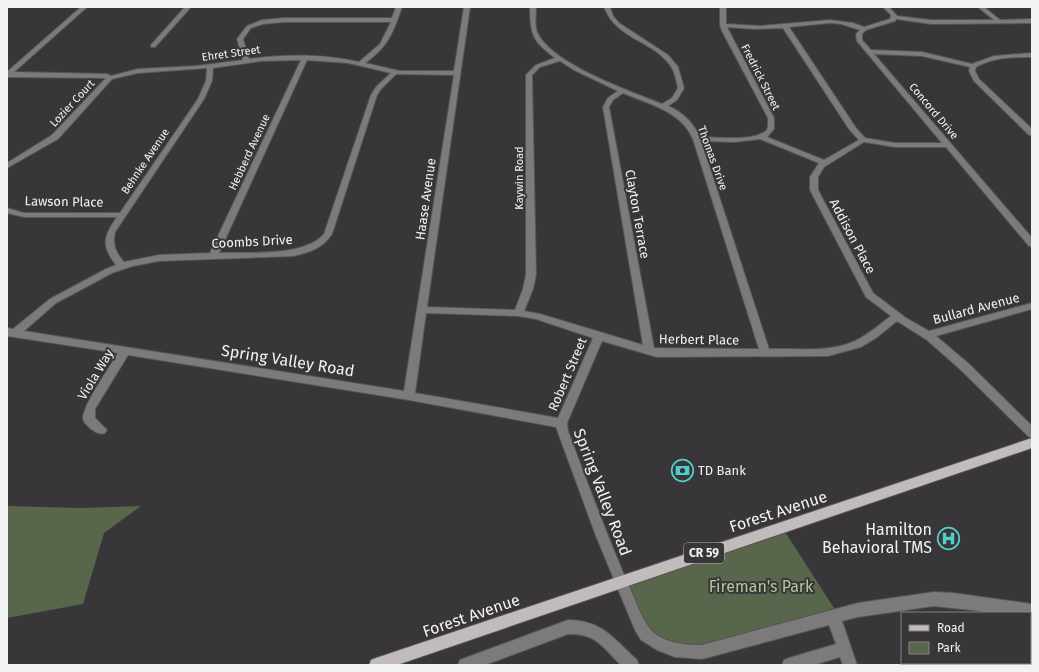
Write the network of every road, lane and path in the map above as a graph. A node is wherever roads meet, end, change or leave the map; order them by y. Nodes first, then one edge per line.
1 (84, 7) edge
2 (188, 7) edge
3 (399, 7) edge
4 (467, 7) edge
5 (533, 7) edge
6 (607, 7) edge
7 (723, 7) edge
8 (886, 7) edge
9 (981, 7) edge
10 (895, 17) junction
11 (395, 20) junction
12 (1032, 21) edge
13 (1000, 22) junction
14 (724, 25) junction
15 (785, 26) junction
16 (864, 29) junction
17 (153, 46) dead end
18 (870, 52) junction
19 (1032, 55) edge
20 (305, 58) junction
21 (560, 59) junction
22 (247, 61) junction
23 (360, 64) junction
24 (973, 66) junction
25 (210, 67) junction
26 (395, 72) junction
27 (457, 73) junction
28 (7, 74) edge
29 (110, 78) junction
30 (623, 90) junction
31 (663, 106) junction
32 (1032, 133) edge
33 (762, 136) junction
34 (697, 139) junction
35 (863, 140) junction
36 (948, 145) junction
37 (825, 163) junction
38 (7, 166) edge
39 (7, 210) edge
40 (122, 215) junction
41 (1032, 244) edge
42 (214, 256) junction
43 (122, 266) junction
44 (1032, 306) edge
45 (423, 310) junction
46 (518, 313) junction
47 (897, 316) junction
48 (10, 333) edge
49 (927, 335) junction
50 (599, 336) junction
51 (649, 351) junction
52 (125, 352) junction
53 (765, 353) junction
54 (409, 396) junction
55 (561, 423) junction
56 (101, 430) dead end
57 (1032, 433) edge
58 (1032, 443) edge
59 (620, 581) junction
60 (1032, 611) edge
61 (833, 617) junction
62 (844, 649) junction
63 (489, 661) edge
64 (376, 665) edge
65 (465, 665) edge
66 (632, 665) edge
67 (789, 665) edge
68 (850, 665) edge

1 - 28 street
2 - 17 street
3 - 11 street
4 - 27 street, Haase Avenue
5 - 21 street, Thomas Drive
6 - 31 street
7 - 14 street, Fredrick Street
8 - 10 street
9 - 13 street
10 - 13 street
10 - 16 street
11 - 22 street
11 - 23 street
12 - 13 street
14 - 15 street
14 - 33 street, Fredrick Street
15 - 16 street
15 - 35 street
16 - 18 street, Concord Drive
18 - 24 street
18 - 36 street, Concord Drive
19 - 24 street
20 - 22 street, Ehret Street
20 - 23 street, Ehret Street
20 - 42 street, Hebberd Avenue
21 - 30 street, Thomas Drive
21 - 46 street, Kaywin Road
22 - 25 street, Ehret Street
23 - 26 street, Ehret Street
24 - 32 street
25 - 29 street, Ehret Street
25 - 40 street, Behnke Avenue
26 - 27 street, Ehret Street
26 - 42 street, Coombs Drive
27 - 45 street, Haase Avenue
28 - 29 street, Ehret Street
29 - 38 street, Lozier Court
30 - 31 street, Thomas Drive
30 - 51 street, Clayton Terrace
31 - 34 street, Thomas Drive
33 - 34 street
33 - 37 street
34 - 53 street, Thomas Drive
35 - 36 street
35 - 37 street, Addison Place
36 - 41 street, Concord Drive
37 - 47 street, Addison Place
39 - 40 street, Lawson Place
40 - 43 street, Behnke Avenue
42 - 43 street, Coombs Drive
43 - 48 street, Coombs Drive
44 - 49 street, Bullard Avenue
45 - 46 street, Herbert Place
45 - 54 street, Haase Avenue
46 - 50 street, Herbert Place
47 - 49 street, Addison Place
47 - 53 street, Herbert Place
48 - 52 street, Spring Valley Road
49 - 57 street, Addison Place
50 - 51 street, Herbert Place
50 - 55 street, Robert Street
51 - 53 street, Herbert Place
52 - 54 street, Spring Valley Road
52 - 56 street, Viola Way
54 - 55 street, Spring Valley Road
55 - 59 street, Spring Valley Road
58 - 59 main road, Forest Avenue / CR 59
59 - 61 street, Spring Valley Road
59 - 64 main road, Forest Avenue / CR 59
60 - 61 street, Spring Valley Road
61 - 62 street
62 - 67 street
62 - 68 street
63 - 65 street
63 - 66 street

